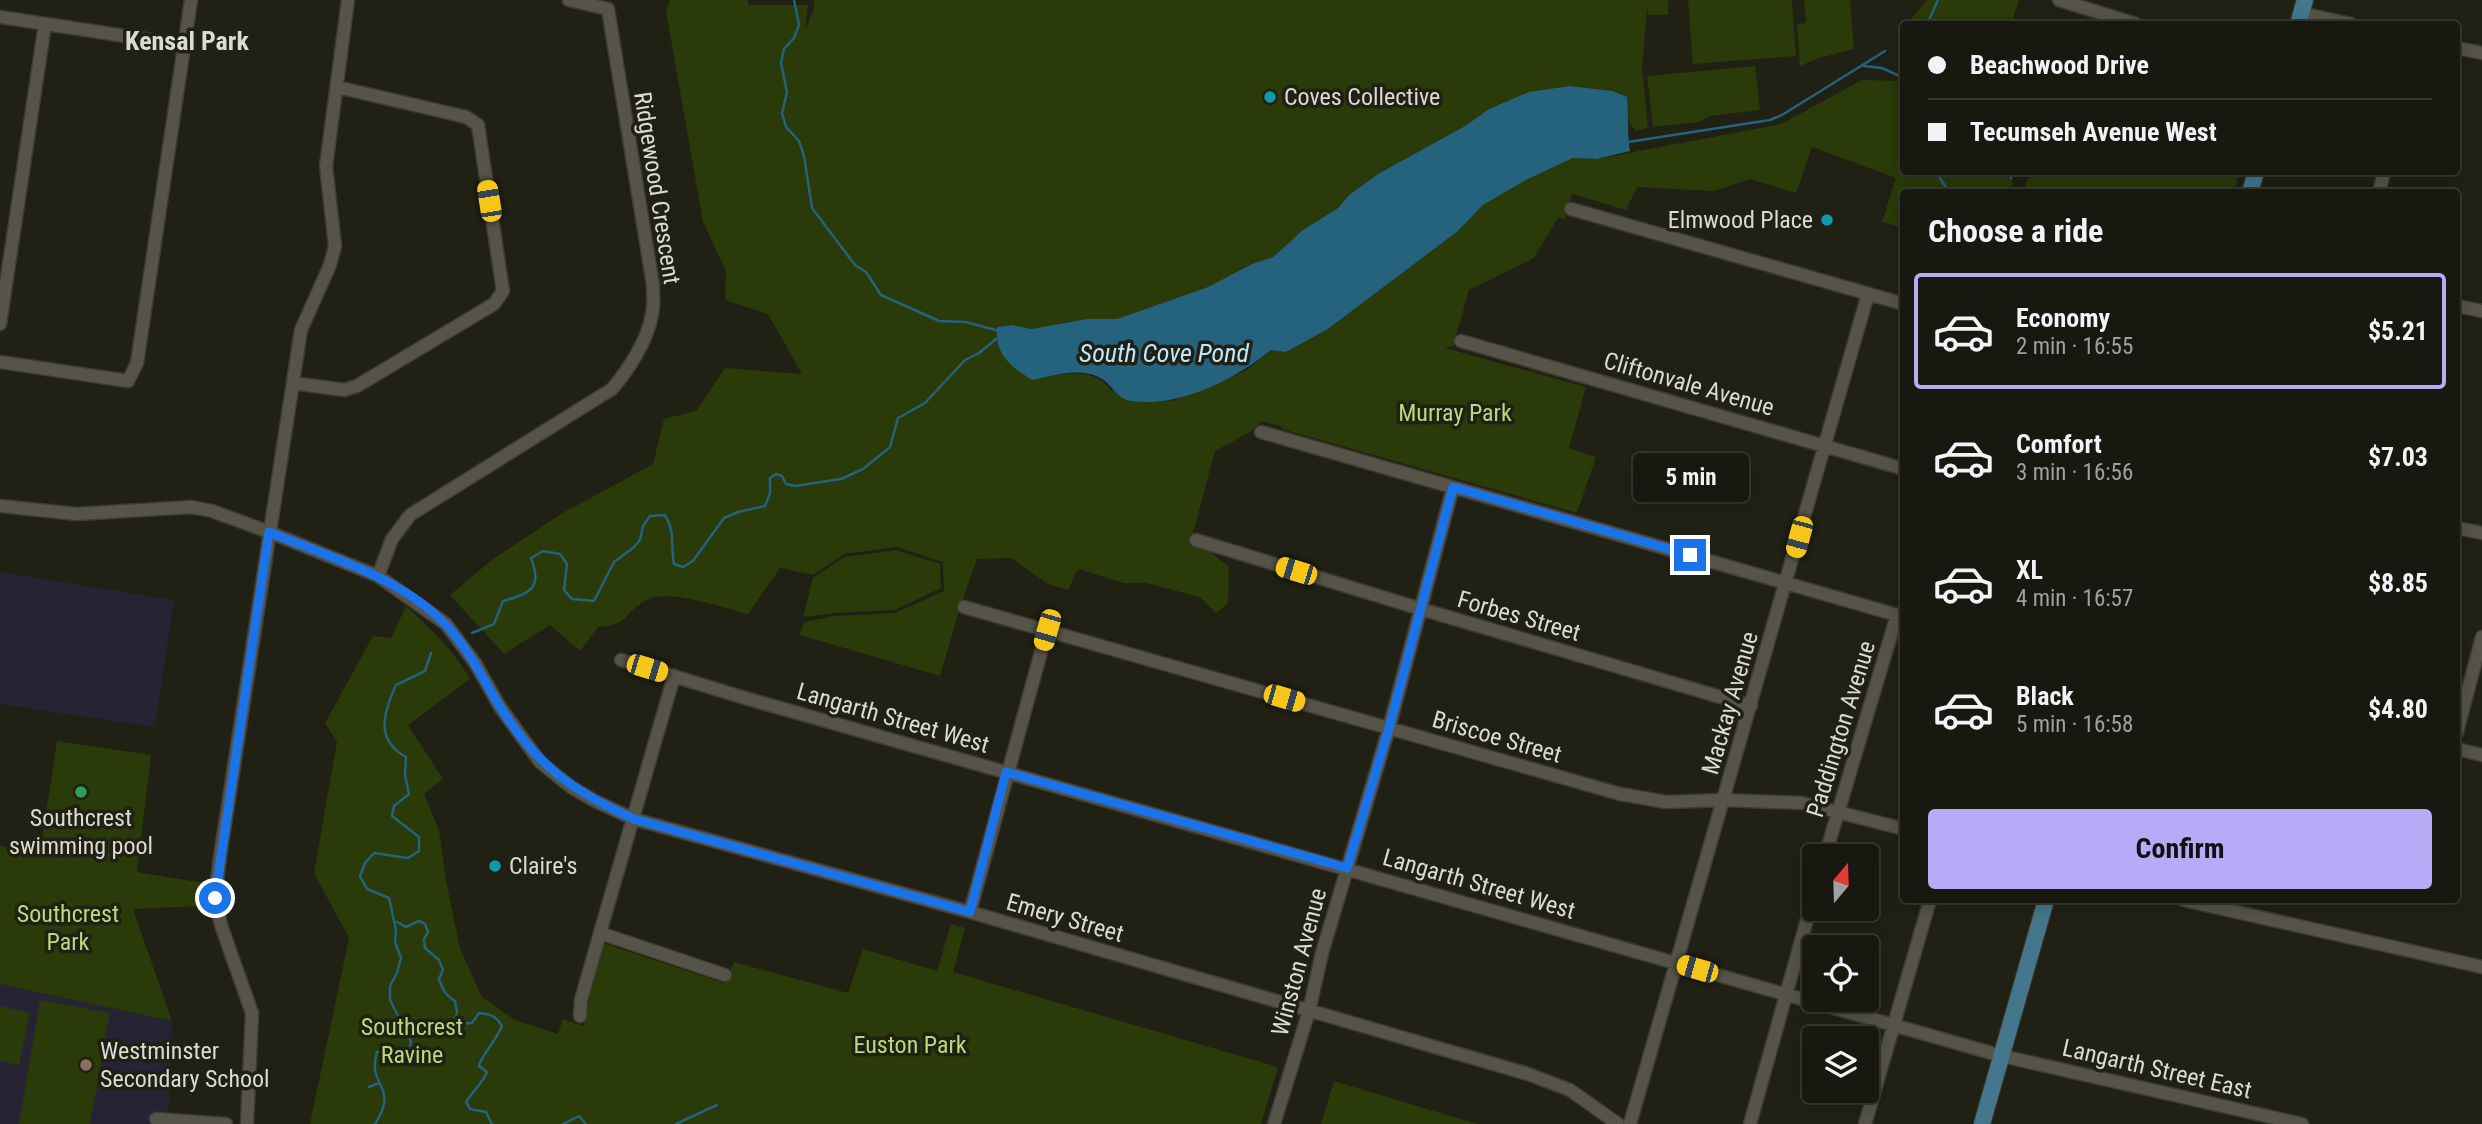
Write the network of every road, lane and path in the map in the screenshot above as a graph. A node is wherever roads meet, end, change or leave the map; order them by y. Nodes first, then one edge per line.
1 (191, 0) edge
2 (348, 0) edge
3 (569, 0) edge
4 (2059, 0) edge
5 (609, 4) edge
6 (2301, 13) edge
7 (0, 18) edge
8 (2126, 21) edge
9 (2337, 21) edge
10 (45, 24) junction
11 (184, 45) junction
12 (2460, 49) edge
13 (2482, 53) edge
14 (337, 87) junction
15 (1571, 209) dead end
16 (1868, 294) junction
17 (1900, 303) edge
18 (2460, 307) edge
19 (2482, 311) edge
20 (0, 324) edge
21 (1461, 341) dead end
22 (0, 362) edge
23 (293, 383) junction
24 (1261, 432) dead end
25 (1824, 446) junction
26 (1900, 468) edge
27 (1453, 487) junction
28 (0, 506) edge
29 (2460, 529) edge
30 (269, 532) junction
31 (2482, 533) edge
32 (1196, 540) dead end
33 (378, 576) junction
34 (1787, 582) junction
35 (964, 607) dead end
36 (1421, 609) junction
37 (1900, 616) edge
38 (1047, 630) junction
39 (2482, 637) edge
40 (621, 660) dead end
41 (674, 676) junction
42 (1751, 705) junction
43 (2460, 721) edge
44 (1389, 728) junction
45 (2460, 750) edge
46 (2482, 755) edge
47 (1006, 772) junction
48 (1724, 800) junction
49 (1838, 811) junction
50 (634, 819) junction
51 (1900, 828) edge
52 (1828, 844) edge
53 (1347, 868) junction
54 (1929, 903) edge
55 (2045, 903) edge
56 (2196, 903) edge
57 (970, 912) junction
58 (1806, 921) edge
59 (600, 933) junction
60 (1675, 962) junction
61 (2482, 967) edge
62 (725, 975) dead end
63 (1784, 994) junction
64 (1309, 1011) junction
65 (580, 1016) dead end
66 (1894, 1025) junction
67 (2002, 1056) junction
68 (156, 1119) dead end
69 (226, 1124) edge
70 (247, 1124) edge
71 (1274, 1124) edge
72 (1618, 1124) edge
73 (1630, 1124) edge
74 (1750, 1124) edge
75 (1865, 1124) edge
76 (1982, 1124) edge
77 (2302, 1124) edge

1 - 11 street
2 - 14 street
3 - 5 street, Ridgewood Crescent
4 - 8 street
5 - 33 street, Ridgewood Crescent
6 - 9 street
7 - 10 street
10 - 11 street
10 - 20 street
11 - 22 street
12 - 13 street
14 - 23 street
14 - 23 street
15 - 16 street
16 - 17 street
16 - 25 street, Mackay Avenue
18 - 19 street
21 - 25 street, Cliftonvale Avenue
23 - 30 street
24 - 27 street
25 - 26 street, Cliftonvale Avenue
25 - 34 street, Mackay Avenue
27 - 34 street
27 - 36 street, Winston Avenue
28 - 30 street, Emery Street
29 - 31 street
30 - 33 street, Emery Street
30 - 70 street
32 - 36 street, Forbes Street
33 - 50 street, Emery Street
34 - 37 street
34 - 42 street, Mackay Avenue
35 - 38 street, Briscoe Street
36 - 42 street, Forbes Street
36 - 44 street, Winston Avenue
37 - 49 street, Paddington Avenue
38 - 44 street, Briscoe Street
38 - 47 street
39 - 43 street
40 - 41 street, Langarth Street West
41 - 47 street, Langarth Street West
41 - 50 street
42 - 48 street, Mackay Avenue
44 - 48 street, Briscoe Street
44 - 53 street, Winston Avenue
45 - 46 street
47 - 53 street, Langarth Street West
47 - 57 street
48 - 49 street, Briscoe Street
48 - 60 street, Mackay Avenue
49 - 51 street, Briscoe Street
49 - 52 street, Paddington Avenue
50 - 57 street, Emery Street
50 - 59 street
53 - 60 street, Langarth Street West
53 - 64 street, Winston Avenue
54 - 66 street
55 - 67 main road
56 - 61 street
57 - 64 street, Emery Street
58 - 63 street
59 - 62 street
59 - 65 street
60 - 63 street, Langarth Street West
60 - 73 street, Mackay Avenue
63 - 66 street, Langarth Street West
63 - 74 street
64 - 71 street, Winston Avenue
64 - 72 street, Emery Street
66 - 67 street, Langarth Street West
66 - 75 street
67 - 76 main road
67 - 77 street, Langarth Street East
68 - 69 street

